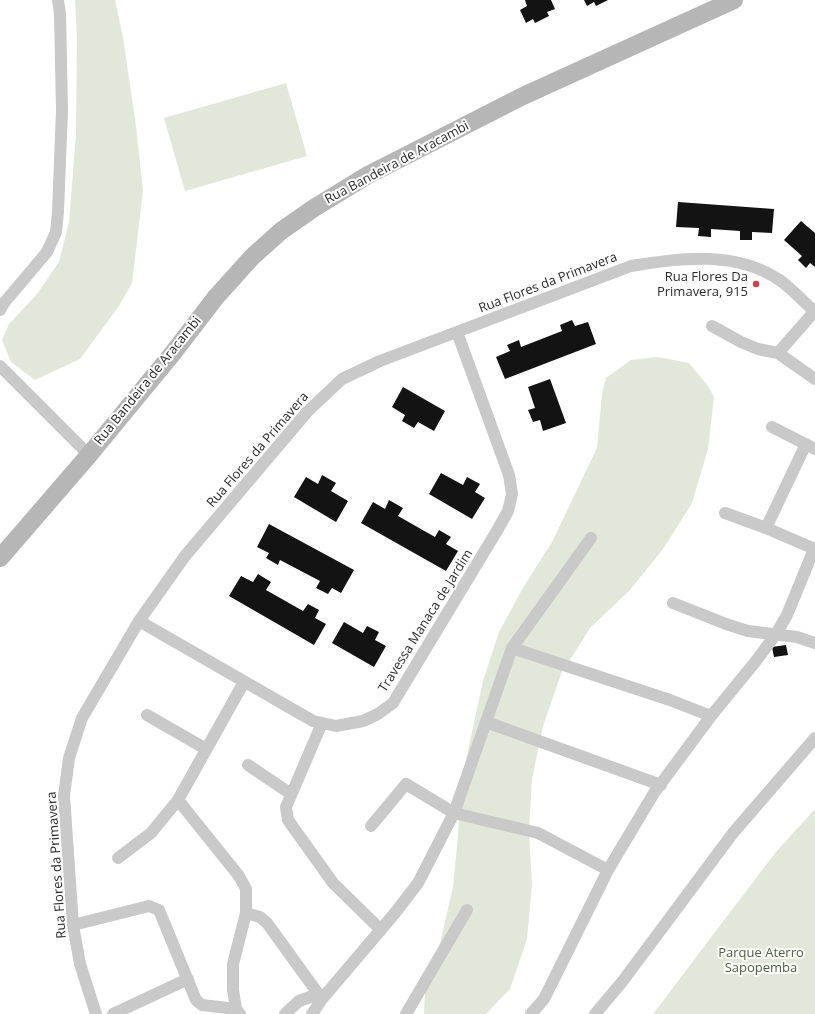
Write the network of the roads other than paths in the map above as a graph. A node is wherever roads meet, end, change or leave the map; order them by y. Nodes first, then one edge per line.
1 (58, 0) edge
2 (734, 0) edge
3 (0, 310) edge
4 (815, 312) edge
5 (712, 326) dead end
6 (457, 332) junction
7 (778, 353) junction
8 (0, 367) edge
9 (815, 379) edge
10 (772, 427) dead end
11 (810, 447) edge
12 (89, 455) junction
13 (725, 513) dead end
14 (766, 528) junction
15 (591, 538) dead end
16 (814, 549) edge
17 (0, 558) edge
18 (673, 603) dead end
19 (138, 621) junction
20 (776, 634) junction
21 (815, 643) edge
22 (512, 648) junction
23 (244, 682) junction
24 (147, 715) dead end
25 (711, 716) junction
26 (486, 722) junction
27 (322, 723) junction
28 (815, 738) edge
29 (206, 749) junction
30 (248, 765) dead end
31 (661, 785) junction
32 (291, 794) junction
33 (178, 800) junction
34 (454, 814) junction
35 (370, 826) dead end
36 (118, 858) dead end
37 (608, 870) junction
38 (467, 910) dead end
39 (246, 913) junction
40 (73, 926) junction
41 (380, 930) junction
42 (188, 980) junction
43 (322, 999) junction
44 (238, 1012) edge
45 (96, 1014) edge
46 (113, 1014) edge
47 (285, 1014) edge
48 (312, 1014) edge
49 (406, 1014) edge
50 (531, 1014) edge
51 (595, 1014) edge

1 - 3 street
2 - 12 main road, Rua Bandeira de Aracambi
4 - 6 street, Rua Flores da Primavera
4 - 7 street
5 - 7 street
6 - 19 street, Rua Flores da Primavera
6 - 27 street, Travessa Manaca de Jardim
7 - 9 street
8 - 12 street
10 - 11 street
11 - 14 street
12 - 17 main road, Rua Bandeira de Aracambi
13 - 14 street
14 - 16 street
15 - 22 street
16 - 20 street
18 - 20 street
19 - 23 street, Travessa Manaca de Jardim
19 - 40 street, Rua Flores da Primavera
20 - 21 street
20 - 25 street
22 - 25 street
22 - 26 street
23 - 27 street, Travessa Manaca de Jardim
23 - 29 street
24 - 29 street
25 - 31 street
26 - 31 street
26 - 34 street
27 - 32 street
28 - 51 street
29 - 33 street
30 - 32 street
31 - 37 street
32 - 41 street
33 - 36 street
33 - 39 street
34 - 35 street
34 - 37 street
34 - 41 street
37 - 50 street
38 - 49 street
39 - 43 street
39 - 44 street
40 - 42 street
40 - 45 street, Rua Flores da Primavera
41 - 43 street
42 - 44 street
42 - 46 street
43 - 47 street
43 - 48 street

